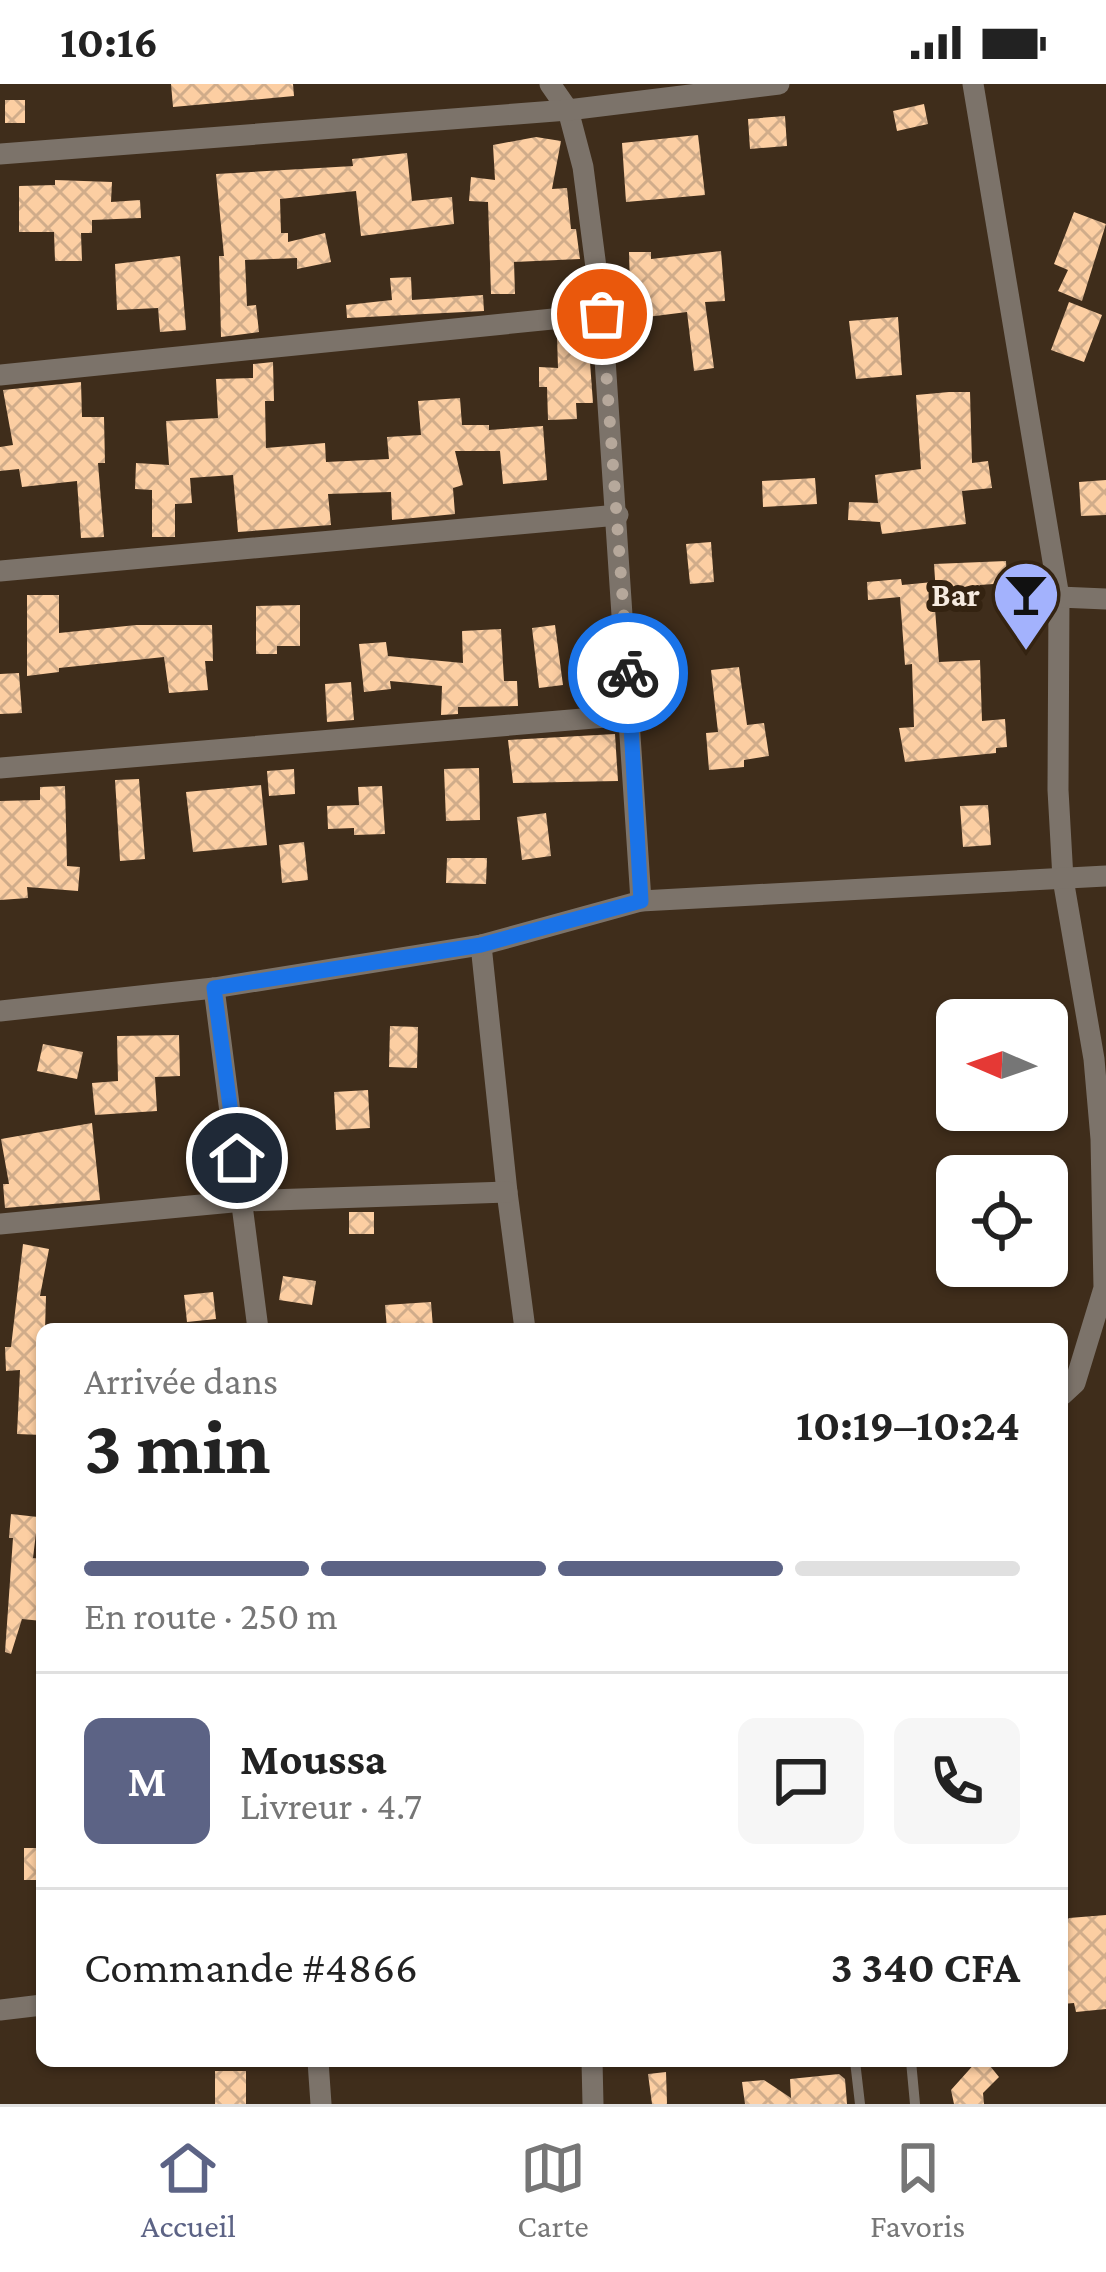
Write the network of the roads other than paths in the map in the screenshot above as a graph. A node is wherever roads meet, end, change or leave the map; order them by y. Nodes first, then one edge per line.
1 (550, 84) edge
2 (779, 84) edge
3 (974, 84) edge
4 (568, 110) junction
5 (0, 154) edge
6 (602, 314) junction
7 (0, 375) edge
8 (618, 514) junction
9 (0, 571) edge
10 (1059, 597) junction
11 (1106, 599) edge
12 (631, 715) junction
13 (0, 768) edge
14 (1106, 876) edge
15 (1064, 879) junction
16 (641, 901) junction
17 (481, 945) junction
18 (214, 988) junction
19 (0, 1011) edge
20 (1100, 1059) edge
21 (506, 1192) junction
22 (243, 1201) junction
23 (0, 1224) edge
24 (1105, 1288) edge
25 (257, 1323) edge
26 (525, 1323) edge
27 (1068, 1389) edge
28 (36, 2006) edge
29 (0, 2010) edge
30 (318, 2067) edge
31 (592, 2067) edge
32 (856, 2067) edge
33 (912, 2067) edge
34 (321, 2104) edge
35 (593, 2104) edge
36 (860, 2104) edge
37 (915, 2104) edge

1 - 4 street
2 - 4 street
3 - 10 street
4 - 5 street
4 - 6 street
6 - 7 street
6 - 8 street
8 - 9 street
8 - 12 street
10 - 11 street
10 - 15 street
12 - 13 street
12 - 16 street
14 - 15 street
15 - 16 street
15 - 20 street
16 - 17 street
17 - 18 street
17 - 21 street
18 - 19 street
18 - 22 street
20 - 24 street
21 - 22 street
21 - 26 street
22 - 23 street
22 - 25 street
24 - 27 street
28 - 29 street
30 - 34 street
31 - 35 street
32 - 36 lane
33 - 37 lane

